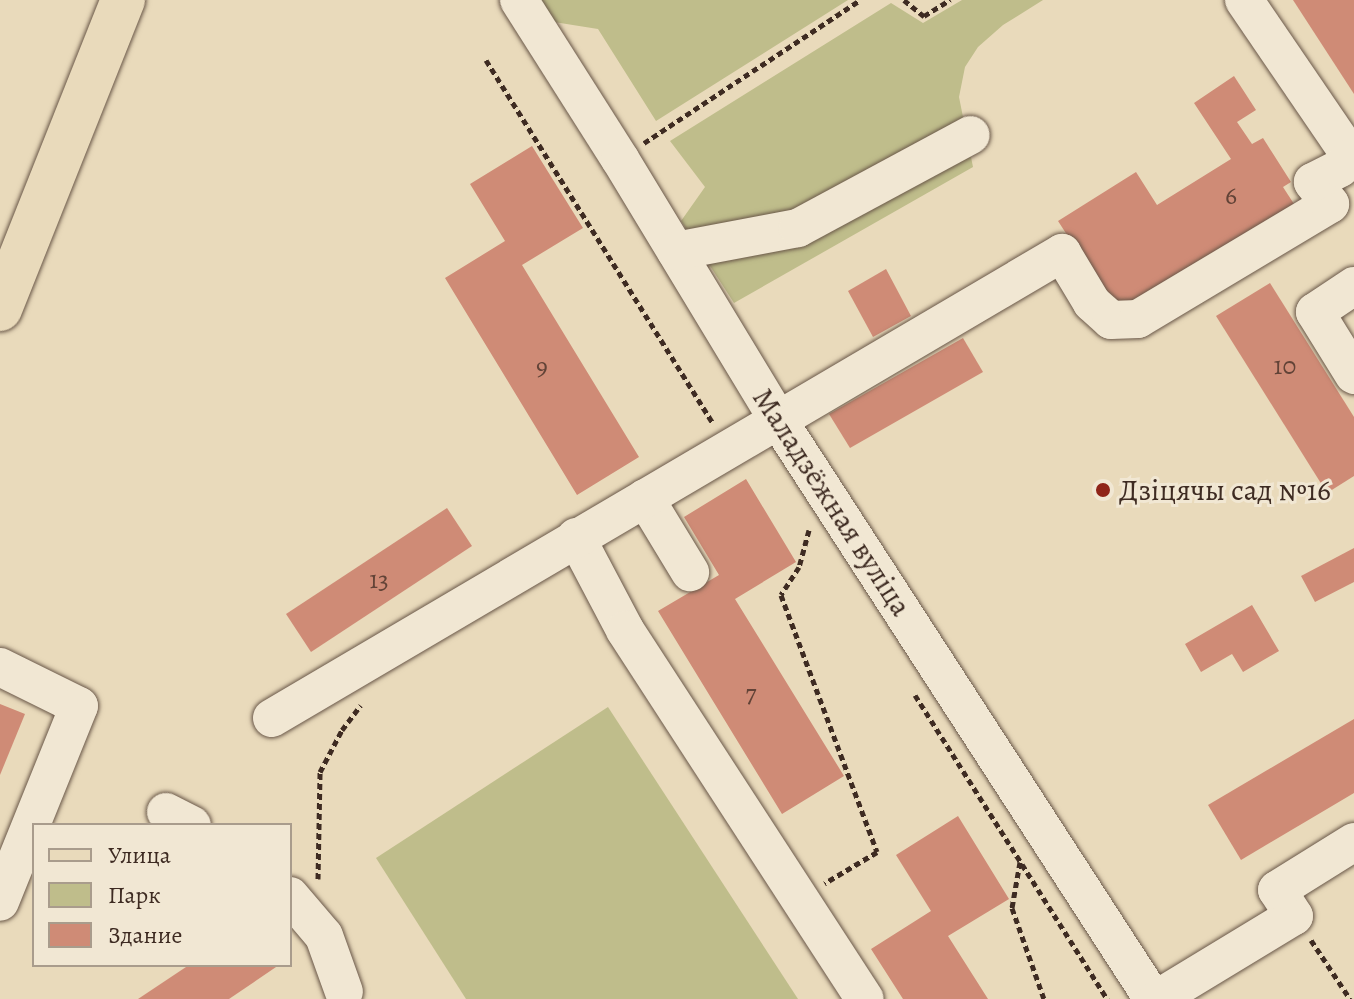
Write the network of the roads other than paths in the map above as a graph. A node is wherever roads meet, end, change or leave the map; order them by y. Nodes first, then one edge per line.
1 (123, 0) edge
2 (519, 0) edge
3 (1244, 0) edge
4 (971, 135) dead end
5 (1353, 156) edge
6 (676, 251) junction
7 (1354, 286) edge
8 (0, 309) edge
9 (1354, 375) edge
10 (778, 420) junction
11 (645, 498) junction
12 (576, 537) junction
13 (690, 572) dead end
14 (0, 667) edge
15 (272, 718) dead end
16 (1354, 842) edge
17 (304, 889) edge
18 (0, 902) edge
19 (342, 997) edge
20 (865, 999) edge
21 (1155, 999) edge

1 - 8 main road
2 - 6 street, Маладзёжная вуліца
3 - 5 street
4 - 6 street
5 - 10 street
6 - 10 street, Маладзёжная вуліца
7 - 9 street
10 - 11 street
10 - 21 street, Маладзёжная вуліца
11 - 12 street
11 - 13 street
12 - 15 street
12 - 20 street
14 - 18 street
16 - 21 street
17 - 19 street

